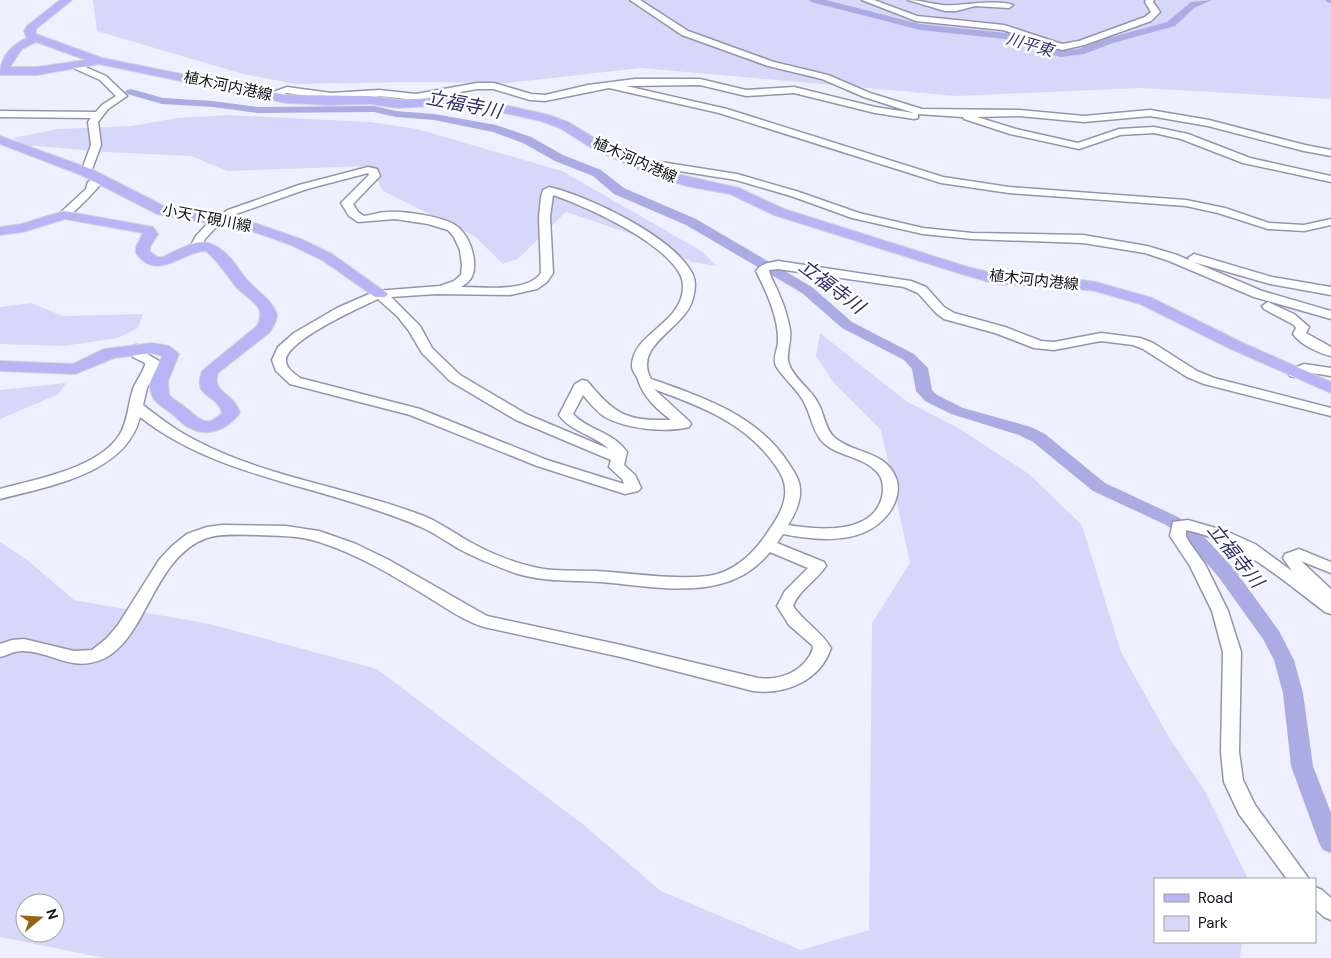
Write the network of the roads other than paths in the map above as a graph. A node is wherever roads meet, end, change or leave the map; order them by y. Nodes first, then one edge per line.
1 (67, 0) edge
2 (634, 0) edge
3 (866, 0) edge
4 (887, 0) edge
5 (912, 0) edge
6 (993, 0) edge
7 (1150, 0) edge
8 (930, 4) junction
9 (35, 38) junction
10 (99, 60) junction
11 (74, 65) junction
12 (1, 70) edge
13 (608, 86) junction
14 (270, 95) junction
15 (921, 112) junction
16 (0, 114) edge
17 (959, 114) junction
18 (98, 115) junction
19 (0, 140) edge
20 (1331, 153) edge
21 (638, 164) junction
22 (86, 172) junction
23 (100, 179) junction
24 (1331, 179) edge
25 (64, 215) junction
26 (217, 220) junction
27 (1331, 222) edge
28 (0, 230) edge
29 (196, 247) junction
30 (1173, 258) junction
31 (436, 290) junction
32 (1331, 291) edge
33 (380, 294) junction
34 (1258, 294) junction
35 (1331, 316) edge
36 (136, 349) junction
37 (1331, 352) edge
38 (0, 366) edge
39 (1331, 372) edge
40 (1296, 373) junction
41 (645, 381) junction
42 (1331, 388) edge
43 (136, 407) junction
44 (1331, 412) edge
45 (619, 458) junction
46 (0, 494) edge
47 (778, 528) junction
48 (767, 545) junction
49 (1331, 568) edge
50 (1331, 599) edge
51 (1331, 608) edge
52 (0, 651) edge
53 (1297, 878) edge
54 (1316, 897) edge
55 (1331, 911) edge

1 - 9 main road
2 - 15 street
3 - 7 street
4 - 8 street
5 - 8 street
6 - 8 street
9 - 10 main road, 植木河内港線
9 - 12 main road
10 - 11 main road
10 - 14 main road, 植木河内港線
11 - 12 main road
11 - 18 street
13 - 14 street
13 - 15 street
13 - 27 street
14 - 21 main road, 植木河内港線
15 - 17 street
16 - 18 street
17 - 20 street
17 - 24 street
18 - 22 street
19 - 22 main road, 小天下硯川線
21 - 30 street
21 - 40 main road, 植木河内港線
22 - 23 main road, 小天下硯川線
23 - 25 street
23 - 26 main road, 小天下硯川線
25 - 28 main road, 小天下硯川線
25 - 29 main road, 小天下硯川線
26 - 29 street
26 - 31 street
26 - 33 main road, 小天下硯川線
29 - 36 main road, 小天下硯川線
30 - 32 street
30 - 34 street
31 - 33 street
31 - 41 street
33 - 45 street
33 - 45 street
34 - 35 street
34 - 37 street
36 - 38 main road, 小天下硯川線
36 - 43 street
39 - 40 street
40 - 42 main road, 植木河内港線
41 - 45 street
41 - 47 street
43 - 46 street
43 - 48 street
44 - 47 street
47 - 48 street
48 - 52 street
49 - 50 street
51 - 53 street
54 - 55 street

